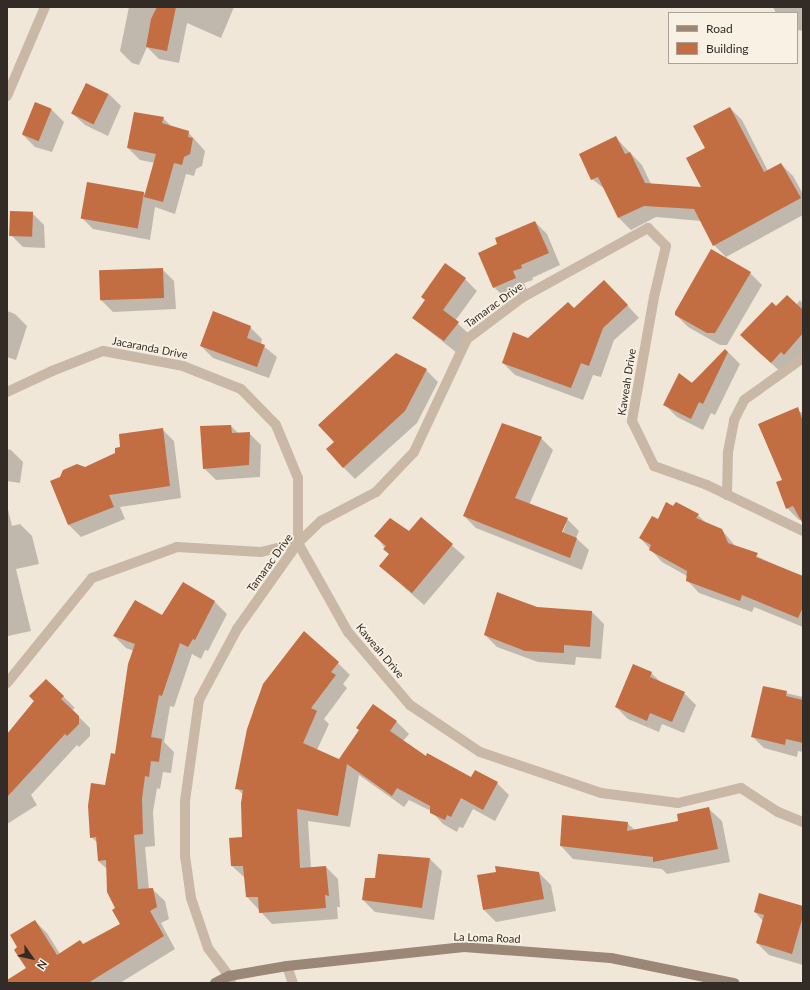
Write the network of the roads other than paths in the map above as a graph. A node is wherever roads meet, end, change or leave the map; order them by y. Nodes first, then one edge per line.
1 (45, 7) edge
2 (7, 96) edge
3 (648, 228) joint
4 (803, 358) edge
5 (7, 392) edge
6 (727, 494) junction
7 (803, 531) edge
8 (298, 543) junction
9 (7, 683) edge
10 (803, 822) edge
11 (287, 966) junction
12 (230, 979) edge
13 (216, 983) edge
14 (293, 983) edge
15 (734, 983) edge

1 - 2 street
3 - 6 street, Kaweah Drive
3 - 8 street, Tamarac Drive
4 - 6 street
5 - 8 street, Jacaranda Drive
6 - 7 street, Kaweah Drive
8 - 9 street
8 - 10 street, Kaweah Drive
8 - 12 street, Tamarac Drive
11 - 12 street, La Loma Road
11 - 14 street
11 - 15 street, La Loma Road
12 - 13 street, La Loma Road

